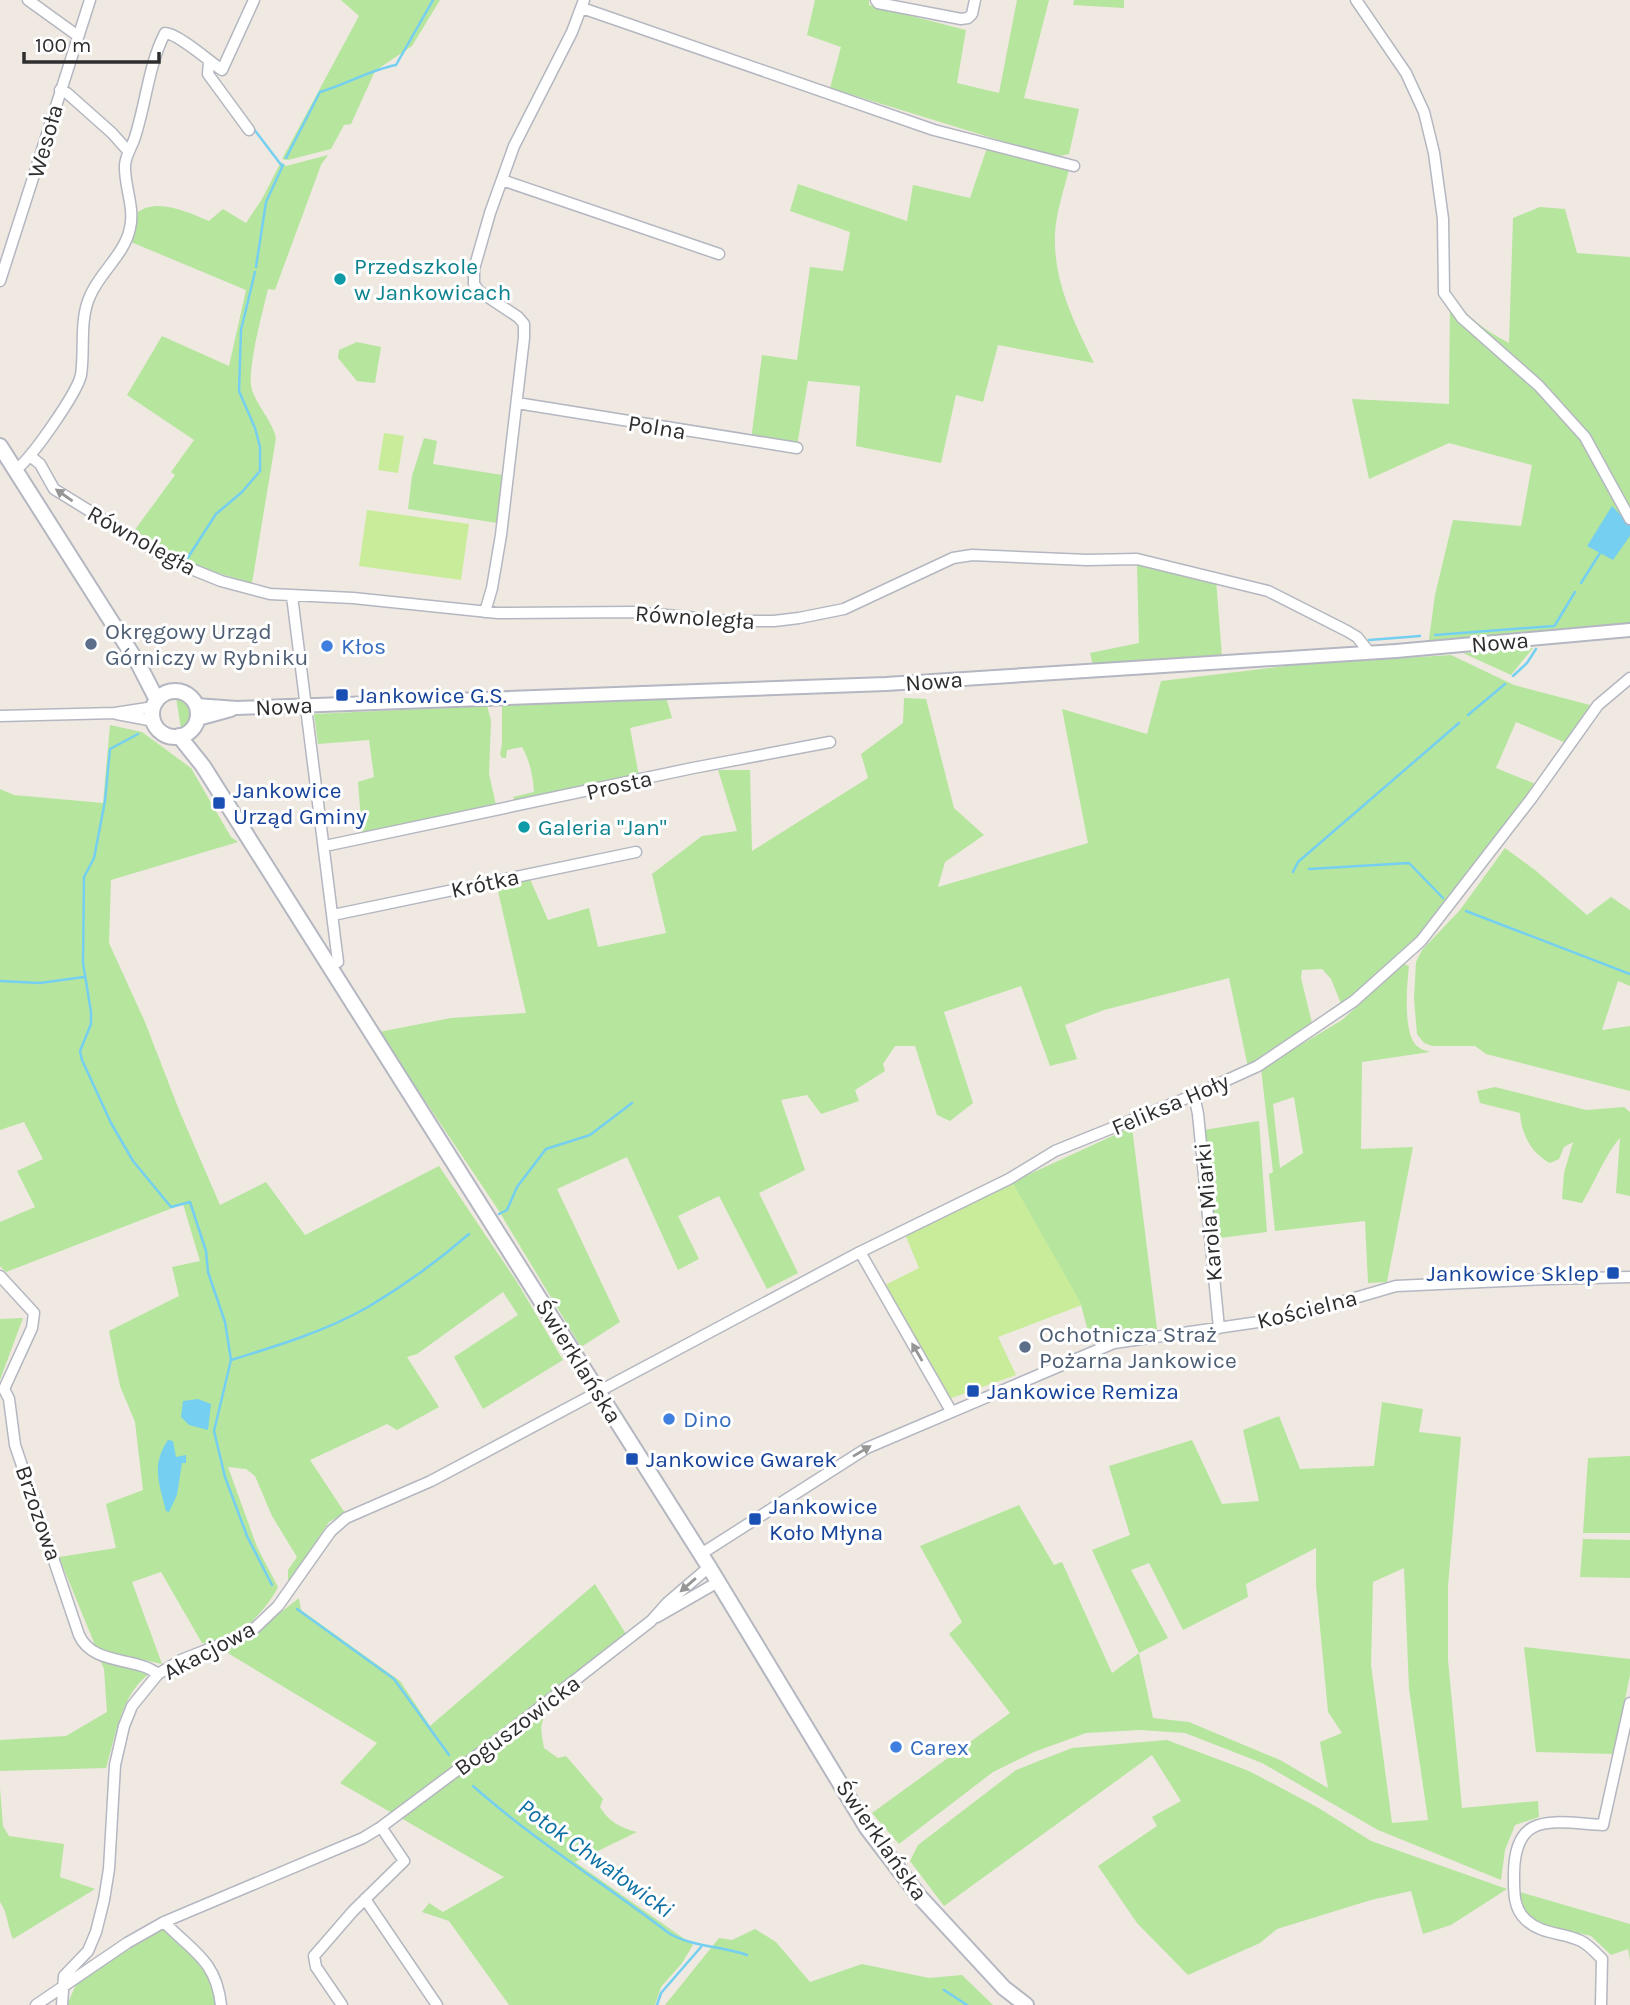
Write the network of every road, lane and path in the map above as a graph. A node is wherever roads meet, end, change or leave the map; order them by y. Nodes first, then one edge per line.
1 (28, 0) edge
2 (90, 0) edge
3 (254, 0) edge
4 (876, 0) edge
5 (975, 0) edge
6 (1356, 0) edge
7 (583, 4) edge
8 (78, 36) junction
9 (209, 62) junction
10 (60, 90) junction
11 (249, 130) dead end
12 (128, 151) junction
13 (1074, 166) dead end
14 (502, 180) junction
15 (719, 254) dead end
16 (0, 281) edge
17 (517, 403) junction
18 (0, 446) edge
19 (797, 449) dead end
20 (30, 456) junction
21 (15, 470) junction
22 (1630, 519) edge
23 (292, 596) junction
24 (485, 612) junction
25 (1630, 630) edge
26 (1370, 653) junction
27 (139, 665) junction
28 (1630, 678) edge
29 (169, 692) junction
30 (307, 705) junction
31 (155, 709) junction
32 (0, 716) edge
33 (195, 718) junction
34 (179, 736) junction
35 (830, 742) dead end
36 (203, 766) junction
37 (325, 846) junction
38 (636, 852) dead end
39 (333, 915) junction
40 (338, 962) dead end
41 (1194, 1095) junction
42 (860, 1252) junction
43 (0, 1276) edge
44 (1630, 1277) edge
45 (1219, 1328) junction
46 (2, 1388) edge
47 (600, 1393) junction
48 (951, 1411) junction
49 (705, 1560) junction
50 (718, 1582) junction
51 (651, 1620) junction
52 (158, 1674) junction
53 (1630, 1703) edge
54 (381, 1827) junction
55 (365, 1899) junction
56 (163, 1922) junction
57 (62, 1987) junction
58 (36, 2005) edge
59 (61, 2005) edge
60 (221, 2005) edge
61 (342, 2005) edge
62 (437, 2005) edge
63 (1026, 2005) edge
64 (1601, 2005) edge

1 - 8 street
2 - 8 street, Wesoła
3 - 9 street
4 - 5 street
6 - 22 street
7 - 13 street
7 - 14 street
8 - 10 street, Wesoła
9 - 11 street
9 - 12 street
10 - 12 street
10 - 16 street, Wesoła
12 - 20 street
14 - 15 street
14 - 17 street
17 - 19 street, Polna
17 - 24 street
18 - 21 main road
20 - 21 street
23 -> 20 street, Równoległa
21 - 27 main road
23 - 24 street, Równoległa
23 - 30 street
24 - 26 street, Równoległa
25 - 26 street, Nowa
26 - 30 street, Nowa
27 - 29 main road
27 - 31 main road
28 - 41 street, Feliksa Hoły
29 - 31 main road
29 - 33 main road
30 - 33 street, Nowa
30 - 37 street
31 - 32 street
31 - 34 main road
33 - 34 main road
33 - 36 main road, Świerklańska
34 - 36 main road, Świerklańska
35 - 37 street, Prosta
36 - 47 main road, Świerklańska
37 - 39 street
38 - 39 street, Krótka
39 - 40 street
41 - 42 street, Feliksa Hoły
41 - 45 street, Karola Miarki
42 - 47 street, Feliksa Hoły
48 -> 42 street
43 - 46 street, Brzozowa
44 - 45 street, Kościelna
45 - 48 street, Kościelna
46 - 52 street, Brzozowa
47 - 49 main road, Świerklańska
47 - 52 street, Akacjowa
49 -> 48 street, Kościelna
49 - 50 main road, Świerklańska
49 -> 51 street, Boguszowicka
50 - 51 street, Boguszowicka
50 - 63 main road, Świerklańska
51 - 54 street, Boguszowicka
52 - 57 street, Akacjowa
53 - 64 street
54 - 55 street
54 - 56 street, Boguszowicka
55 - 61 street
55 - 62 street
56 - 57 street, Boguszowicka
56 - 60 street
57 - 58 street, Boguszowicka
57 - 59 street

